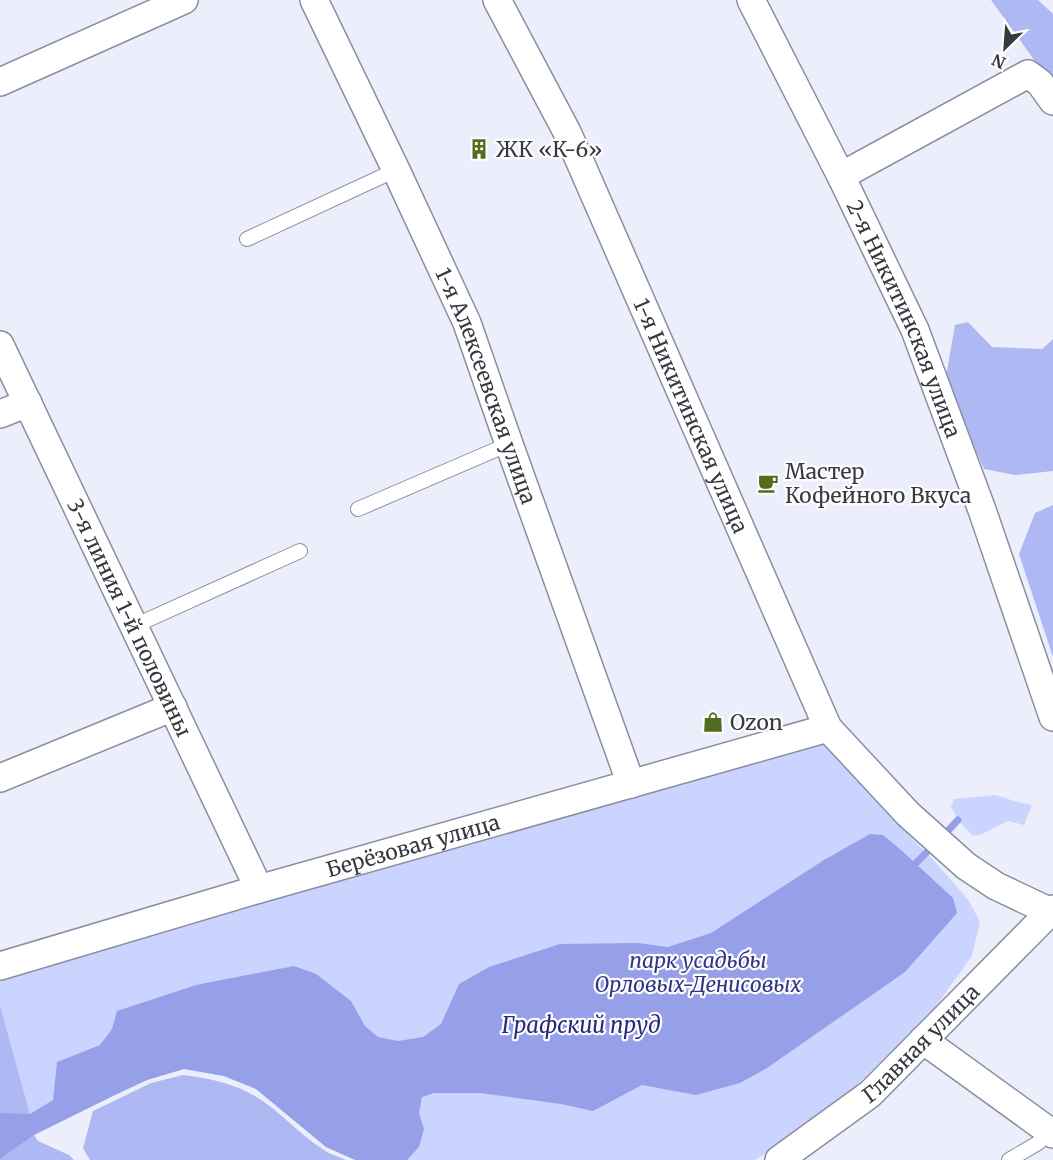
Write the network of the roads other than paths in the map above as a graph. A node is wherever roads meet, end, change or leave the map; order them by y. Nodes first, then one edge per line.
1 (184, 0) edge
2 (314, 0) edge
3 (497, 0) edge
4 (751, 0) edge
5 (0, 82) edge
6 (1053, 101) edge
7 (396, 170) junction
8 (841, 176) junction
9 (247, 239) dead end
10 (0, 345) edge
11 (28, 404) junction
12 (0, 414) edge
13 (508, 444) junction
14 (358, 509) dead end
15 (300, 551) dead end
16 (134, 626) junction
17 (173, 707) junction
18 (1053, 717) edge
19 (828, 728) junction
20 (0, 778) edge
21 (631, 784) junction
22 (259, 889) junction
23 (1052, 911) edge
24 (0, 966) edge
25 (922, 1040) junction
26 (1052, 1133) edge
27 (779, 1160) edge
28 (1009, 1160) edge

1 - 5 street
2 - 7 street, 1-я Алексеевская улица
3 - 19 street, 1-я Никитинская улица
4 - 8 street, 2-я Никитинская улица
6 - 8 street
7 - 9 lane
7 - 13 street, 1-я Алексеевская улица
8 - 18 street, 2-я Никитинская улица
10 - 11 street, 3-я линия 1-й половины
11 - 12 street
11 - 16 street, 3-я линия 1-й половины
13 - 14 lane
13 - 21 street, 1-я Алексеевская улица
15 - 16 lane
16 - 17 street, 3-я линия 1-й половины
17 - 20 street
17 - 22 street, 3-я линия 1-й половины
19 - 21 street, Берёзовая улица
19 - 23 street, 1-я Никитинская улица
21 - 22 street, Берёзовая улица
22 - 24 street, Берёзовая улица
23 - 25 street, Главная улица
25 - 26 street
25 - 27 street, Главная улица
26 - 28 lane

